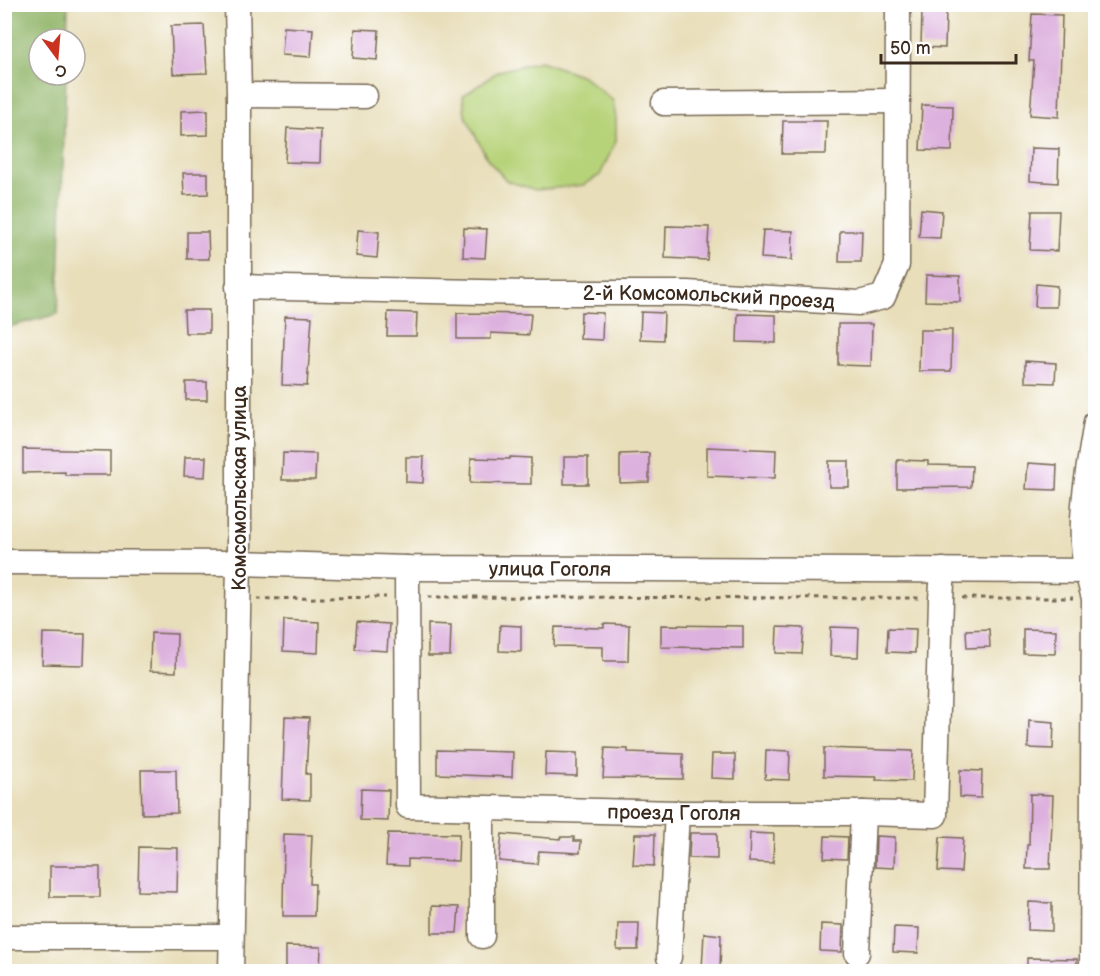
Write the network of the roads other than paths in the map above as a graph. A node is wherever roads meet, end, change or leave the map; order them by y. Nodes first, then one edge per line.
1 (237, 4) edge
2 (898, 4) edge
3 (239, 95) junction
4 (365, 96) dead end
5 (898, 101) junction
6 (664, 103) dead end
7 (238, 287) junction
8 (1095, 422) edge
9 (4, 562) edge
10 (239, 563) junction
11 (407, 568) junction
12 (943, 570) junction
13 (1091, 571) edge
14 (1094, 598) edge
15 (482, 809) junction
16 (677, 813) junction
17 (863, 813) junction
18 (1095, 828) edge
19 (482, 936) dead end
20 (4, 937) edge
21 (231, 937) junction
22 (857, 953) dead end
23 (669, 957) dead end
24 (231, 972) edge
25 (1092, 972) edge

1 - 3 street, Комсомольская улица
2 - 5 street, 2-й Комсомольский проезд
3 - 4 street
3 - 7 street, Комсомольская улица
5 - 6 street
5 - 7 street, 2-й Комсомольский проезд
7 - 10 street, Комсомольская улица
8 - 13 street
9 - 10 street, улица Гоголя
10 - 11 street, улица Гоголя
10 - 21 street, Комсомольская улица
11 - 12 street, улица Гоголя
11 - 15 street, проезд Гоголя
12 - 13 street, улица Гоголя
12 - 17 street, проезд Гоголя
13 - 14 street
14 - 18 street
15 - 16 street, проезд Гоголя
15 - 19 street
16 - 17 street, проезд Гоголя
16 - 23 street
17 - 22 street
18 - 25 street
20 - 21 street
21 - 24 street, Комсомольская улица

